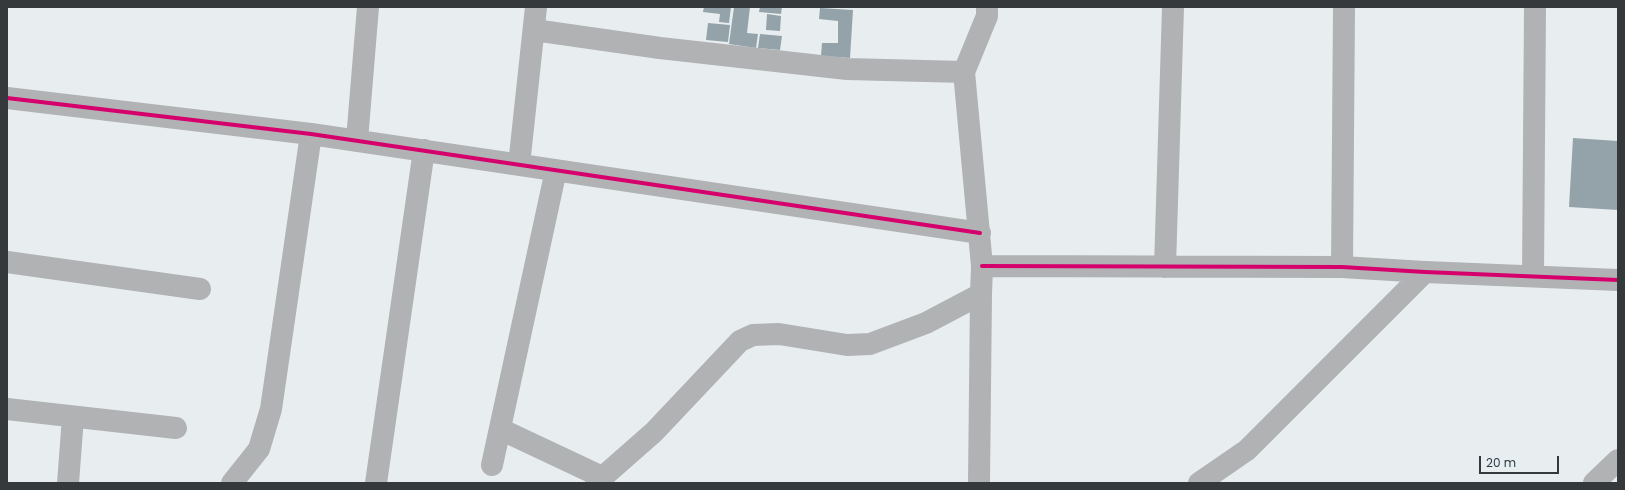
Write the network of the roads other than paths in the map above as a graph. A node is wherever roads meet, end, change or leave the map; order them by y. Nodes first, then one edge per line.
1 (368, 7) edge
2 (536, 7) edge
3 (987, 7) edge
4 (1173, 7) edge
5 (1344, 7) edge
6 (1535, 7) edge
7 (534, 30) junction
8 (964, 72) junction
9 (7, 98) edge
10 (311, 134) junction
11 (357, 140) junction
12 (424, 150) junction
13 (519, 164) junction
14 (556, 170) junction
15 (980, 233) junction
16 (7, 262) edge
17 (982, 266) junction
18 (1165, 267) junction
19 (1342, 267) junction
20 (1425, 272) junction
21 (1534, 276) junction
22 (1618, 280) edge
23 (200, 289) dead end
24 (980, 294) junction
25 (7, 409) edge
26 (73, 417) junction
27 (176, 428) dead end
28 (500, 429) junction
29 (1618, 460) edge
30 (492, 464) dead end
31 (599, 480) edge
32 (68, 483) edge
33 (232, 483) edge
34 (376, 483) edge
35 (979, 483) edge
36 (1199, 483) edge
37 (1594, 483) edge

1 - 11 street
2 - 7 street
3 - 8 street
4 - 18 street
5 - 19 street
6 - 21 street
7 - 8 street
7 - 13 street
8 - 15 street
9 - 10 street
10 - 11 street
10 - 33 street
11 - 12 street
12 - 13 street
12 - 34 street
13 - 14 street
14 - 15 street
14 - 28 street
15 - 17 street
16 - 23 street
17 - 18 street
17 - 24 street
18 - 19 street
19 - 20 street
20 - 21 street
20 - 36 street
21 - 22 street
24 - 31 street
24 - 35 street
25 - 26 street
26 - 27 street
26 - 32 street
28 - 30 street
28 - 31 street
29 - 37 street

